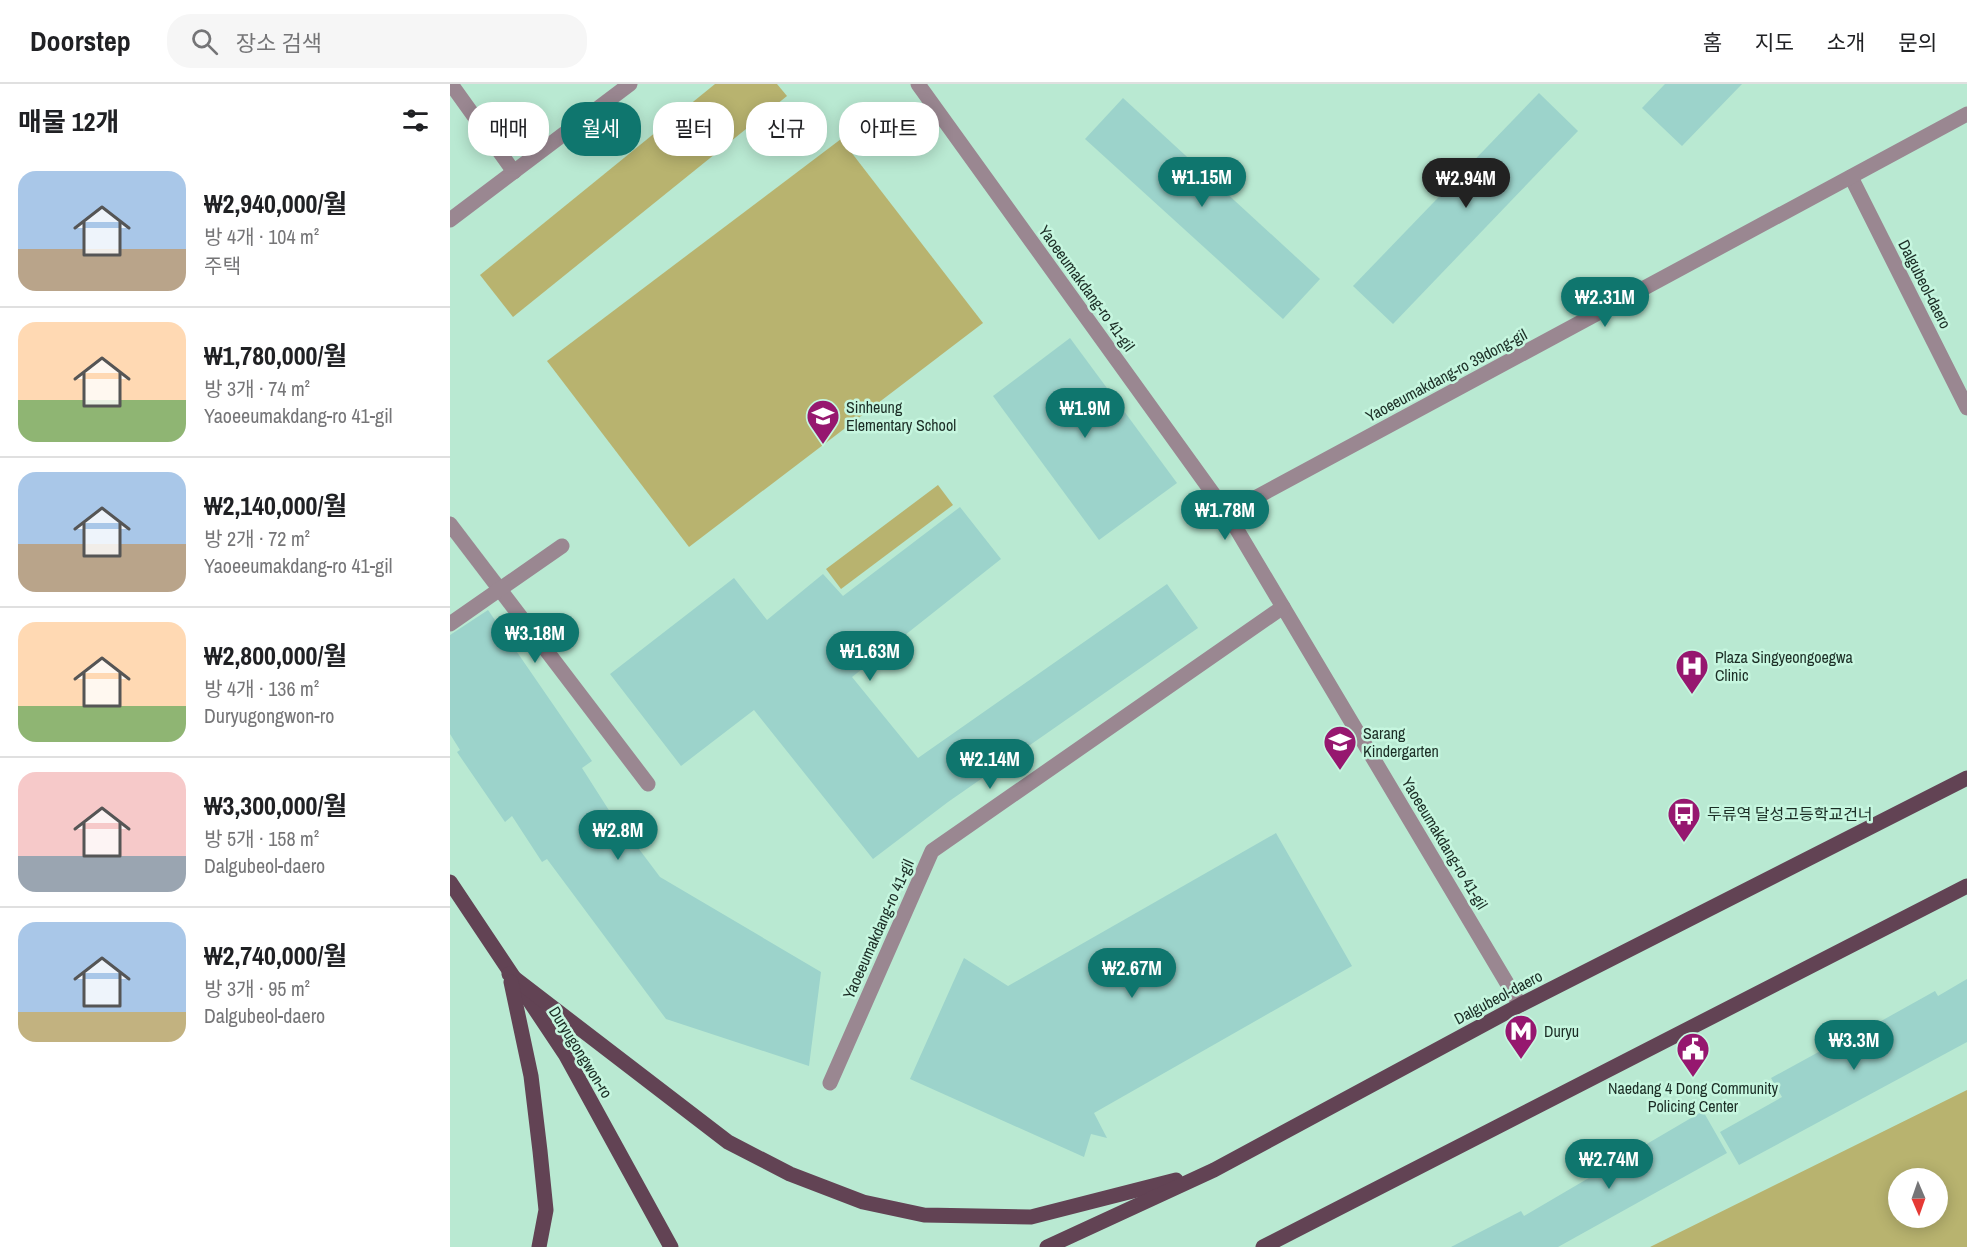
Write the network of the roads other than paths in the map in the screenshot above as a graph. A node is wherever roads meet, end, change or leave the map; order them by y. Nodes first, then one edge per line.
1 (451, 84) edge
2 (630, 84) edge
3 (918, 84) edge
4 (1967, 114) edge
5 (514, 172) junction
6 (1851, 177) junction
7 (450, 220) edge
8 (1967, 408) edge
9 (1227, 513) junction
10 (450, 524) edge
11 (562, 546) dead end
12 (499, 590) junction
13 (1283, 607) junction
14 (450, 624) edge
15 (1967, 778) edge
16 (648, 784) dead end
17 (450, 882) edge
18 (1967, 886) edge
19 (509, 974) junction
20 (1520, 1005) junction
21 (830, 1083) dead end
22 (1214, 1170) junction
23 (540, 1247) edge
24 (671, 1247) edge
25 (1047, 1247) edge
26 (1263, 1247) edge

1 - 5 street
2 - 5 street
3 - 9 street, Yaoeeumakdang-ro 41-gil
4 - 6 street, Yaoeeumakdang-ro 39dong-gil
5 - 7 street
6 - 8 street, Dalgubeol-daero
6 - 9 street, Yaoeeumakdang-ro 39dong-gil
9 - 13 street, Yaoeeumakdang-ro 41-gil
10 - 12 street
11 - 12 street
12 - 14 street
12 - 16 street
13 - 20 street, Yaoeeumakdang-ro 41-gil
13 - 21 street, Yaoeeumakdang-ro 41-gil
15 - 20 main road, Dalgubeol-daero
17 - 19 main road, Duryugongwon-ro
18 - 26 main road
19 - 22 main road
19 - 23 main road
19 - 24 main road, Duryugongwon-ro
20 - 22 main road, Dalgubeol-daero
22 - 25 main road, Dalgubeol-daero

